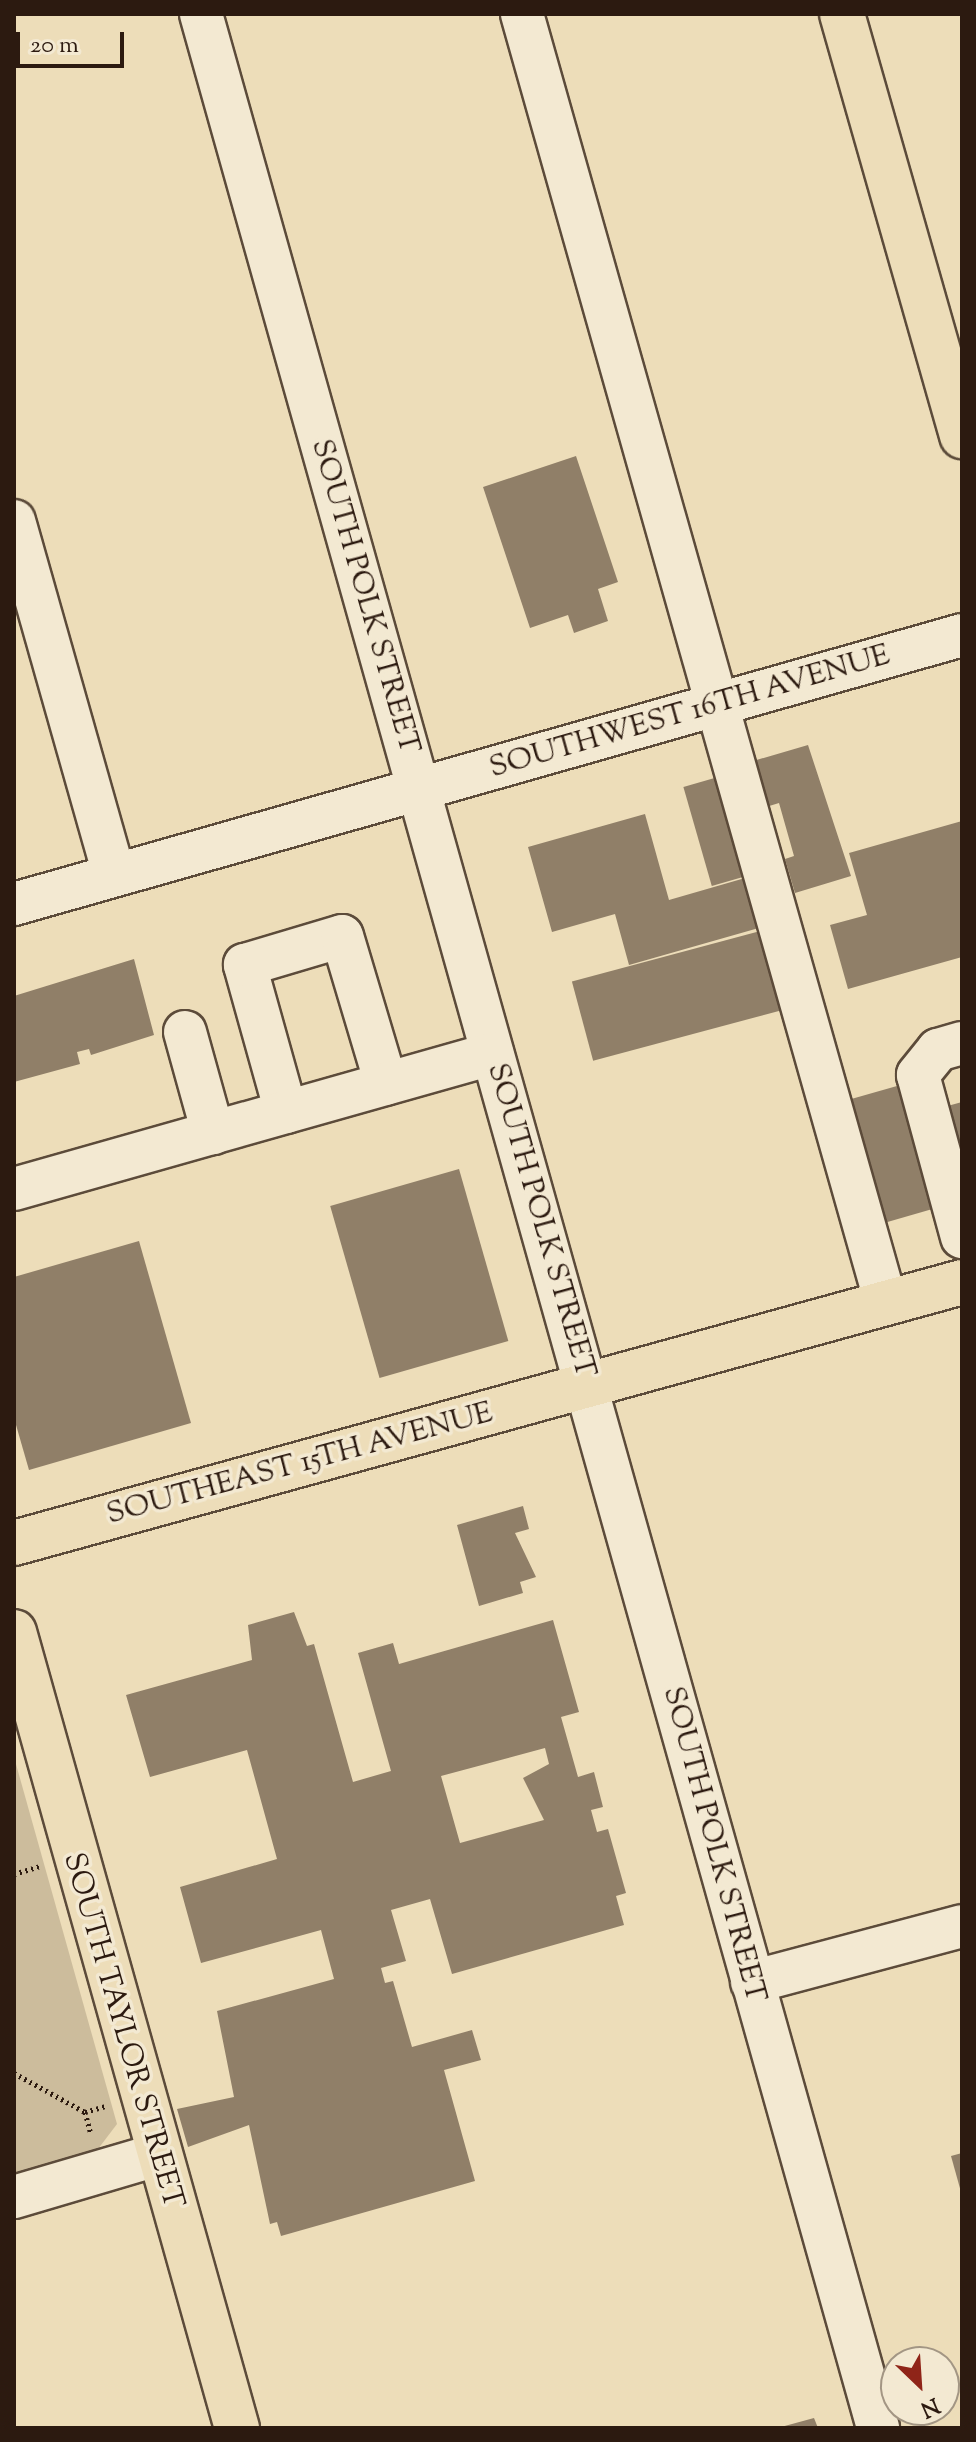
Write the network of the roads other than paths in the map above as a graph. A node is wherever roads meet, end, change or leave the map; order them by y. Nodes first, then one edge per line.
1 (201, 14) edge
2 (522, 14) edge
3 (842, 14) edge
4 (962, 436) edge
5 (14, 521) edge
6 (962, 635) edge
7 (713, 707) junction
8 (419, 790) junction
9 (114, 874) junction
10 (14, 904) edge
11 (185, 1032) dead end
12 (962, 1043) edge
13 (492, 1054) junction
14 (386, 1084) junction
15 (286, 1112) junction
16 (213, 1133) junction
17 (14, 1189) edge
18 (962, 1237) edge
19 (962, 1282) edge
20 (886, 1303) junction
21 (587, 1387) junction
22 (14, 1543) edge
23 (14, 1632) edge
24 (962, 1926) edge
25 (752, 1982) junction
26 (157, 2155) junction
27 (14, 2197) edge
28 (237, 2428) edge
29 (878, 2428) edge

1 - 8 street, SOUTH POLK STREET
2 - 7 street
3 - 4 main road
5 - 9 street
6 - 7 street, SOUTHWEST 16TH AVENUE
7 - 8 street, SOUTHWEST 16TH AVENUE
7 - 20 street
8 - 9 street, SOUTHWEST 16TH AVENUE
8 - 13 street, SOUTH POLK STREET
9 - 10 street, SOUTHWEST 16TH AVENUE
11 - 16 street
12 - 18 street
13 - 14 street
13 - 21 street, SOUTH POLK STREET
14 - 15 street
14 - 15 street
15 - 16 street
16 - 17 street
19 - 20 main road, SOUTHEAST 15TH AVENUE
20 - 21 main road, SOUTHEAST 15TH AVENUE
21 - 22 main road, SOUTHEAST 15TH AVENUE
21 - 25 street, SOUTH POLK STREET
23 - 26 main road, SOUTH TAYLOR STREET
24 - 25 street
25 - 29 street, SOUTH POLK STREET
26 - 27 street
26 - 28 main road, SOUTH TAYLOR STREET

